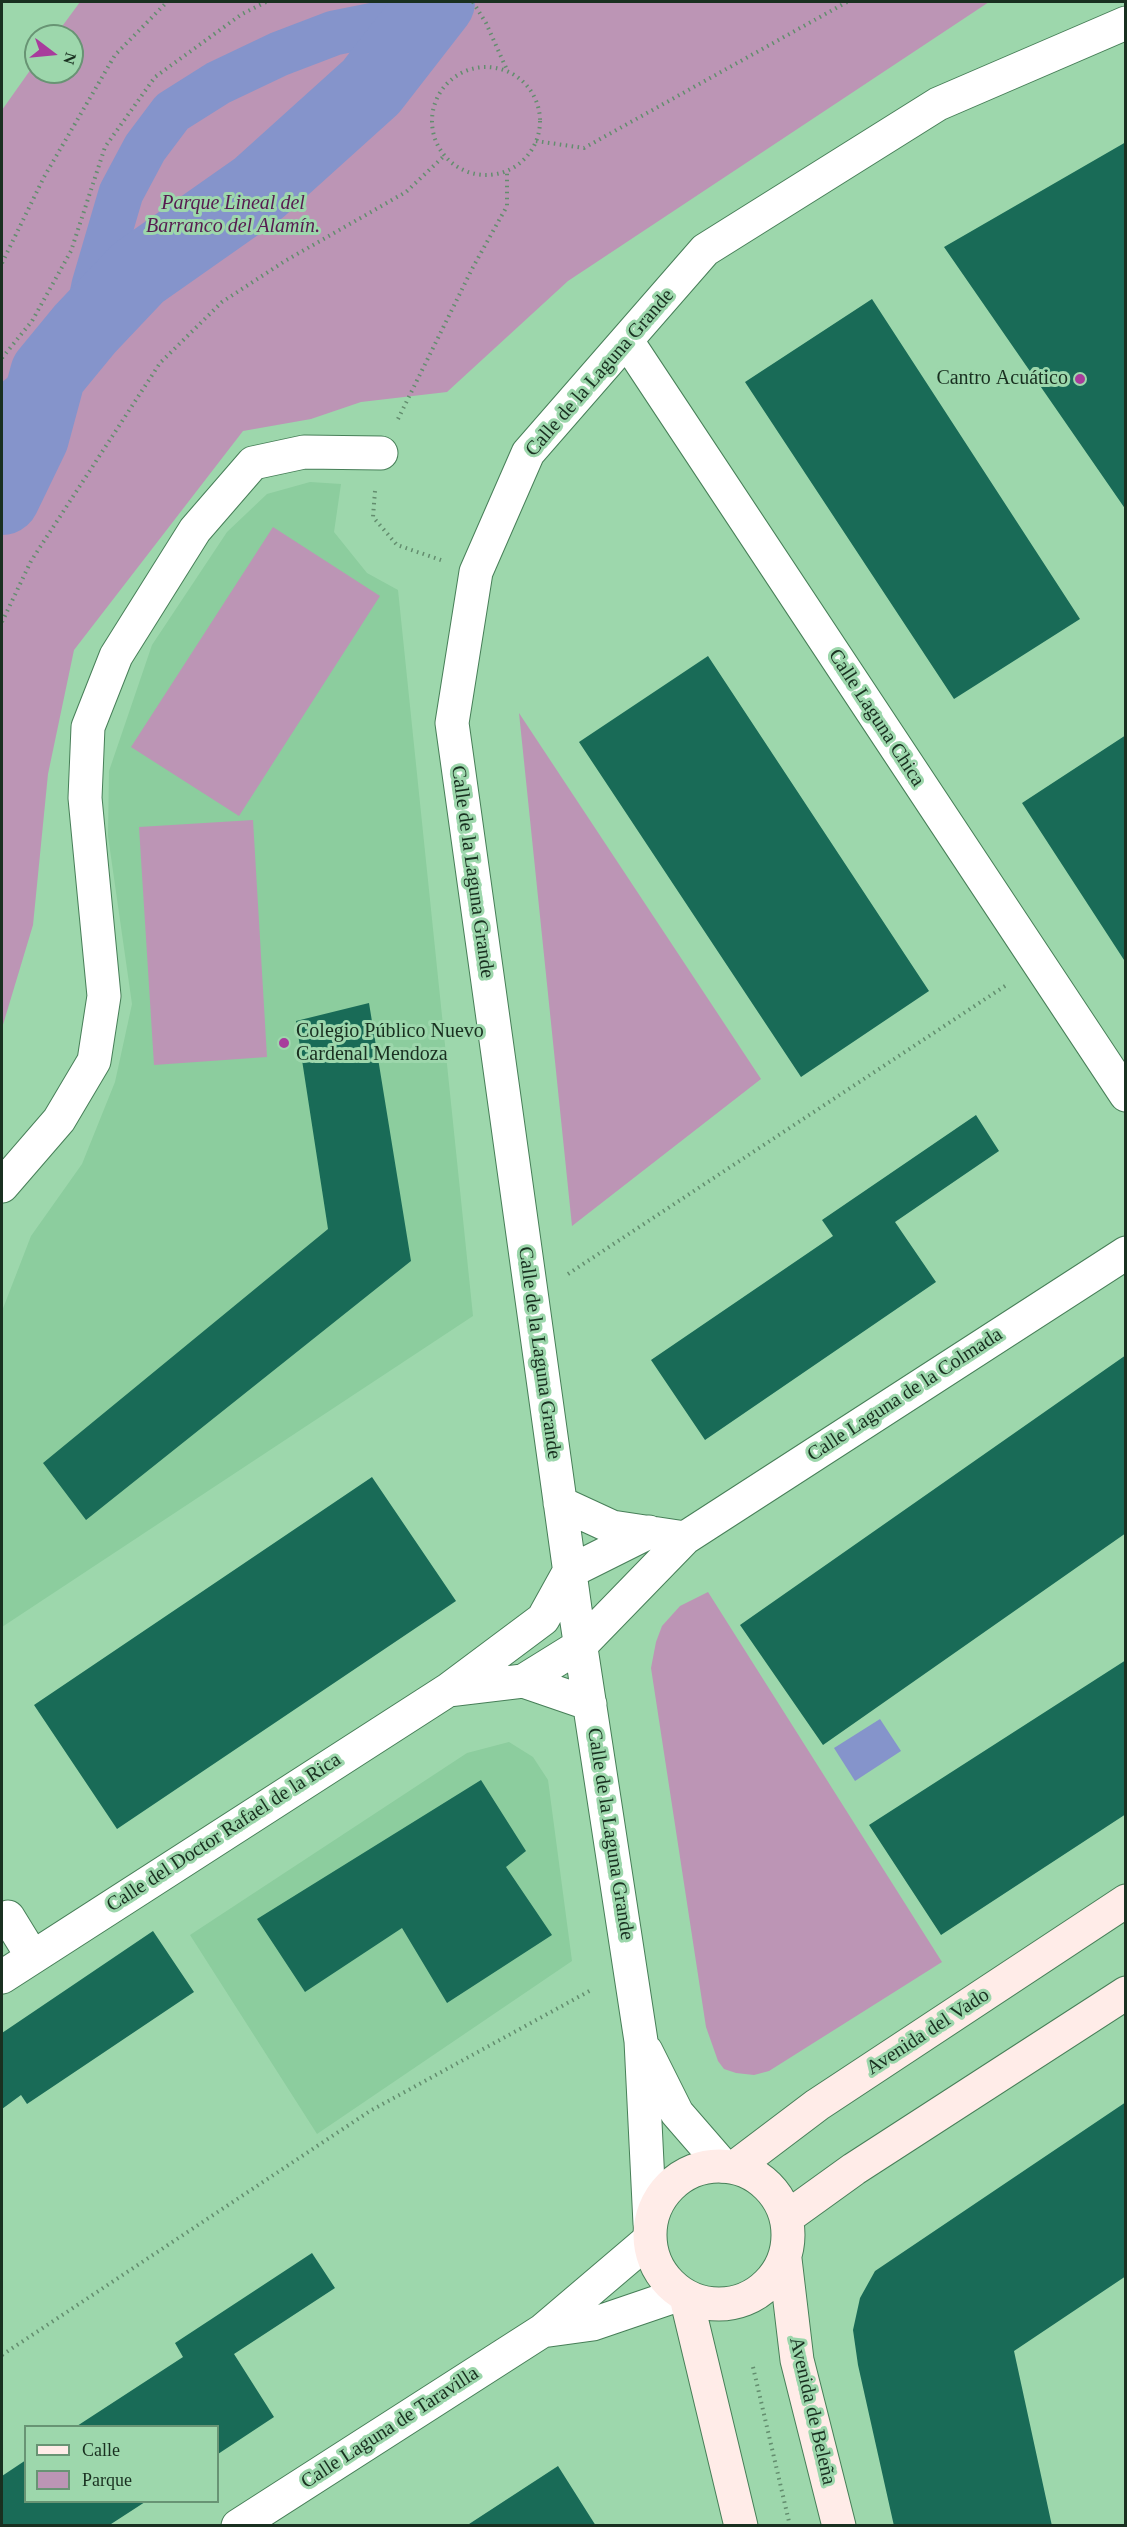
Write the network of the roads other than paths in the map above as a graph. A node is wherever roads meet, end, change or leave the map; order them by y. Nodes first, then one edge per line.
1 (1125, 23) edge
2 (627, 341) junction
3 (381, 453) road end
4 (1125, 1095) edge
5 (2, 1186) edge
6 (1125, 1253) edge
7 (560, 1503) junction
8 (649, 1532) junction
9 (685, 1538) junction
10 (569, 1572) junction
11 (543, 1619) junction
12 (579, 1635) junction
13 (523, 1681) junction
14 (448, 1690) junction
15 (590, 1704) junction
16 (1125, 1901) edge
17 (8, 1917) dead end
18 (32, 1956) junction
19 (2, 1977) edge
20 (1125, 1993) edge
21 (641, 2041) junction
22 (729, 2167) junction
23 (786, 2218) junction
24 (650, 2232) junction
25 (785, 2259) junction
26 (684, 2296) junction
27 (542, 2331) junction
28 (238, 2526) edge
29 (741, 2526) edge
30 (839, 2526) edge

1 - 2 street, Calle de la Laguna Grande
2 - 4 street, Calle Laguna Chica
2 - 7 street, Calle de la Laguna Grande
3 - 5 street
6 - 9 street, Calle Laguna de la Colmada
7 - 8 street
7 - 10 street, Calle de la Laguna Grande
8 - 9 street
8 - 10 street
9 - 12 street, Calle Laguna de la Colmada
10 - 11 street
10 - 12 street, Calle de la Laguna Grande
11 - 12 street
11 - 14 street, Calle del Doctor Rafael de la Rica
12 - 13 street, Calle Laguna de la Colmada
12 - 15 street, Calle de la Laguna Grande
13 - 14 street
13 - 15 street
14 - 18 street, Calle del Doctor Rafael de la Rica
15 - 21 street, Calle de la Laguna Grande
16 - 22 street, Avenida del Vado
17 - 18 street
18 - 19 street, Calle del Doctor Rafael de la Rica
20 - 23 street
21 - 22 street, Calle de la Laguna Grande
21 - 24 street, Calle de la Laguna Grande
22 - 23 street
22 - 24 street
23 - 25 street
24 - 26 street
24 - 27 street, Calle Laguna de Taravilla
25 - 26 street
25 - 30 street, Avenida de Beleña
26 - 27 street, Calle Laguna de Taravilla
26 - 29 street
27 - 28 street, Calle Laguna de Taravilla

